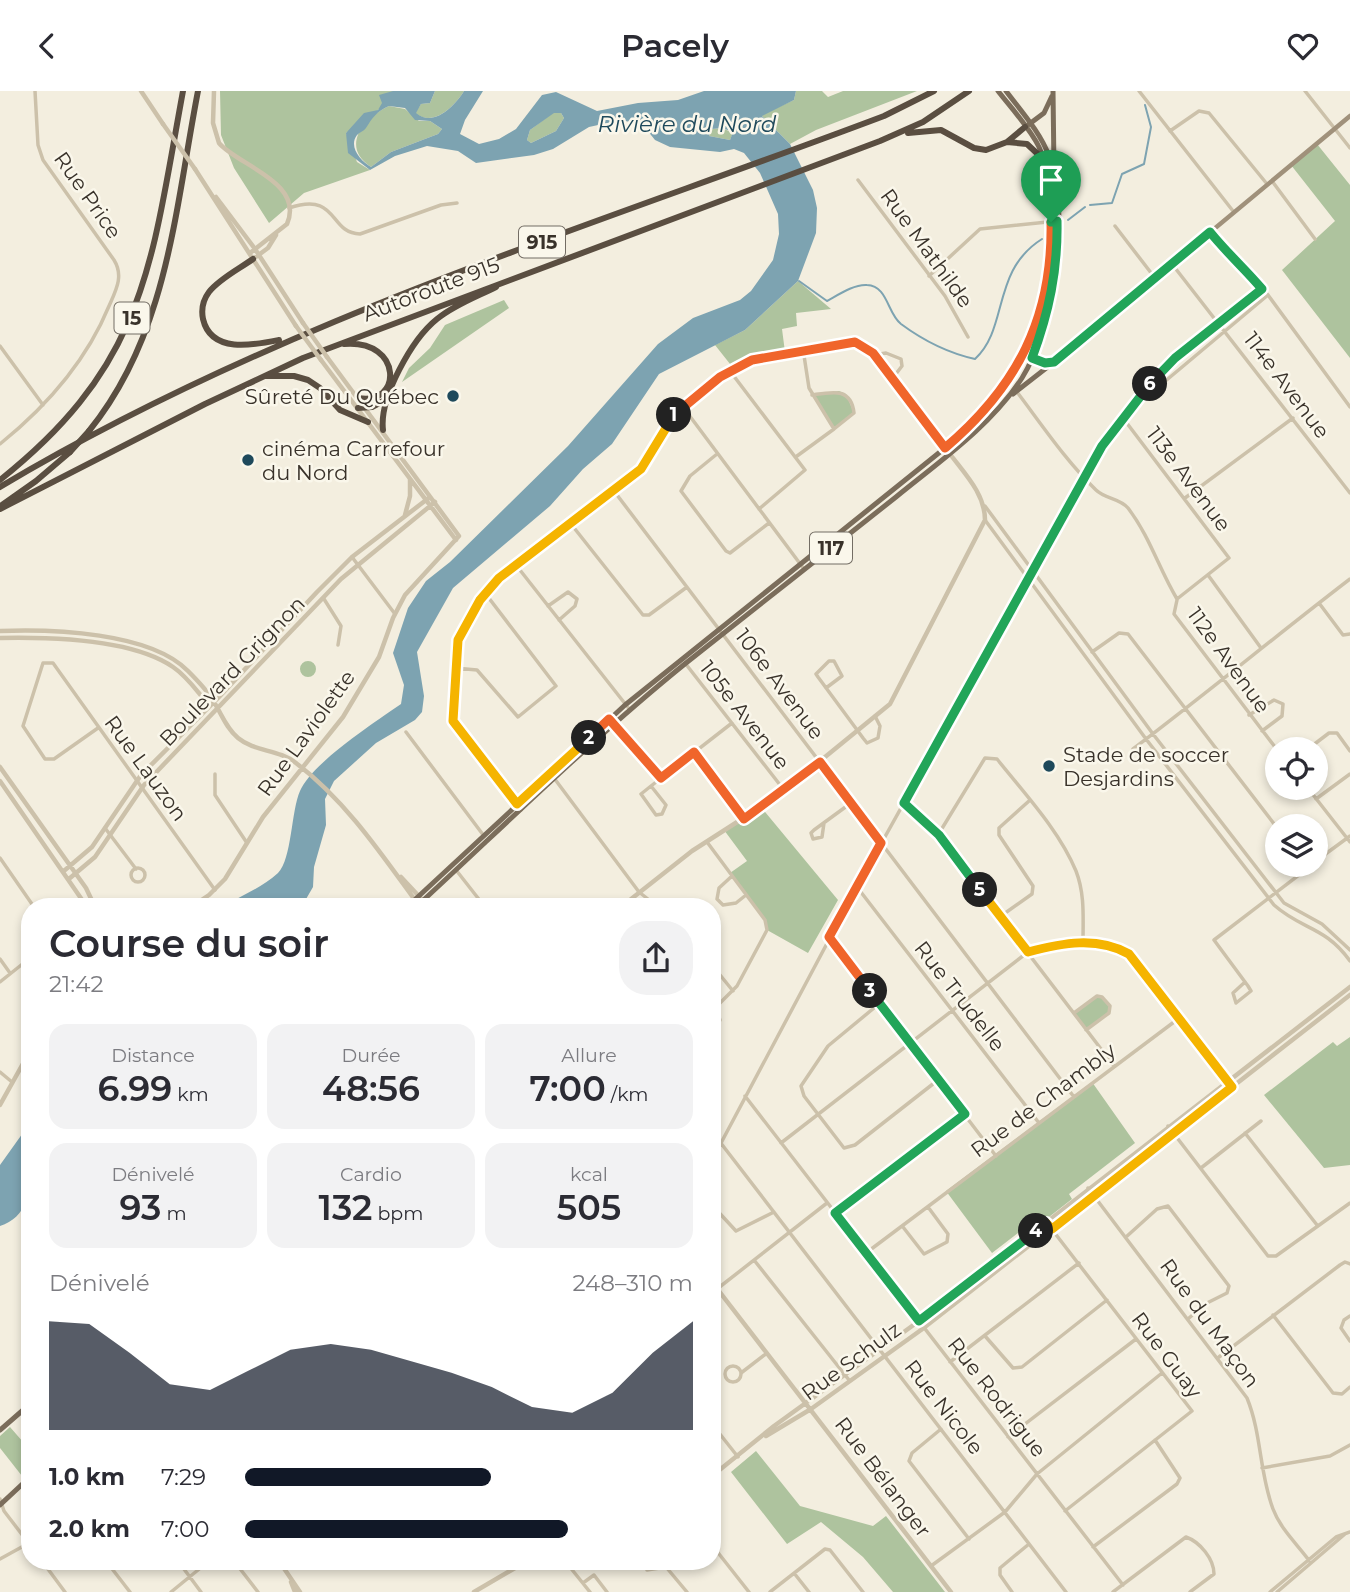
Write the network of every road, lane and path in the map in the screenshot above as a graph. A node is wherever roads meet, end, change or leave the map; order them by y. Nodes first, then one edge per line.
1 (35, 91) edge
2 (141, 91) edge
3 (183, 91) edge
4 (198, 91) edge
5 (214, 91) edge
6 (934, 91) edge
7 (969, 91) edge
8 (999, 91) edge
9 (1006, 91) edge
10 (1139, 91) edge
11 (1053, 92) edge
12 (1307, 92) edge
13 (1350, 115) edge
14 (1028, 125) junction
15 (1335, 128) junction
16 (1170, 131) junction
17 (899, 134) junction
18 (1007, 142) junction
19 (1350, 148) edge
20 (1042, 158) junction
21 (1054, 171) junction
22 (858, 180) dead end
23 (203, 181) junction
24 (1270, 183) junction
25 (457, 203) dead end
26 (289, 208) junction
27 (1233, 211) junction
28 (1054, 222) junction
29 (1115, 226) dead end
30 (1210, 232) junction
31 (276, 234) junction
32 (1315, 239) dead end
33 (256, 249) junction
34 (254, 256) junction
35 (1172, 264) junction
36 (527, 272) junction
37 (929, 276) junction
38 (1155, 278) junction
39 (1262, 289) junction
40 (1268, 295) junction
41 (1219, 323) junction
42 (1225, 330) junction
43 (291, 337) junction
44 (968, 337) dead end
45 (335, 345) junction
46 (0, 346) edge
47 (803, 349) junction
48 (1181, 354) junction
49 (874, 355) junction
50 (1024, 355) junction
51 (1032, 358) junction
52 (1186, 361) junction
53 (1054, 362) junction
54 (730, 371) junction
55 (260, 377) junction
56 (892, 379) junction
57 (1017, 391) junction
58 (812, 395) junction
59 (358, 398) junction
60 (387, 398) junction
61 (1003, 403) junction
62 (44, 405) junction
63 (683, 407) junction
64 (1350, 407) edge
65 (362, 408) junction
66 (1123, 418) junction
67 (1293, 418) junction
68 (368, 422) junction
69 (834, 429) junction
70 (383, 430) junction
71 (0, 444) edge
72 (945, 448) junction
73 (717, 454) junction
74 (950, 454) junction
75 (797, 456) junction
76 (410, 478) junction
77 (1085, 478) junction
78 (0, 480) edge
79 (1350, 482) edge
80 (0, 487) edge
81 (1345, 487) junction
82 (614, 491) junction
83 (1350, 493) edge
84 (428, 498) junction
85 (1184, 499) junction
86 (433, 504) junction
87 (985, 506) junction
88 (0, 508) edge
89 (759, 509) junction
90 (871, 513) junction
91 (405, 515) junction
92 (985, 520) junction
93 (769, 523) junction
94 (571, 524) junction
95 (352, 558) junction
96 (357, 564) junction
97 (516, 565) junction
98 (802, 567) junction
99 (1033, 574) junction
100 (1208, 575) junction
101 (1350, 579) edge
102 (1030, 581) junction
103 (687, 587) junction
104 (485, 593) junction
105 (324, 599) junction
106 (1177, 599) junction
107 (1319, 603) junction
108 (548, 606) junction
109 (395, 614) junction
110 (559, 620) junction
111 (1072, 625) junction
112 (1066, 630) junction
113 (0, 631) edge
114 (721, 632) junction
115 (1350, 634) edge
116 (0, 638) edge
117 (338, 645) dead end
118 (1261, 648) junction
119 (1092, 653) junction
120 (1086, 657) junction
121 (683, 661) junction
122 (455, 668) junction
123 (1223, 682) junction
124 (826, 688) junction
125 (212, 704) junction
126 (627, 708) junction
127 (1186, 709) junction
128 (216, 711) junction
129 (1250, 715) junction
130 (875, 716) junction
131 (612, 722) junction
132 (732, 723) junction
133 (97, 728) junction
134 (858, 731) junction
135 (1262, 731) junction
136 (406, 732) dead end
137 (1153, 734) junction
138 (1267, 737) edge
139 (1324, 737) edge
140 (1146, 739) junction
141 (1133, 749) dead end
142 (1350, 751) edge
143 (694, 752) junction
144 (820, 762) junction
145 (303, 768) junction
146 (1, 771) edge
147 (215, 774) dead end
148 (1350, 774) edge
149 (553, 777) junction
150 (661, 778) junction
151 (0, 781) edge
152 (135, 781) junction
153 (651, 786) junction
154 (141, 789) junction
155 (784, 790) junction
156 (1328, 790) edge
157 (1317, 800) edge
158 (1029, 801) junction
159 (851, 803) junction
160 (904, 803) junction
161 (519, 807) junction
162 (1266, 814) edge
163 (744, 819) junction
164 (824, 823) junction
165 (105, 828) junction
166 (111, 835) junction
167 (939, 835) junction
168 (485, 838) junction
169 (1349, 839) edge
170 (707, 842) junction
171 (247, 843) junction
172 (881, 843) junction
173 (1328, 853) edge
174 (0, 858) edge
175 (71, 866) junction
176 (454, 868) junction
177 (136, 869) junction
178 (65, 870) junction
179 (76, 873) junction
180 (732, 876) junction
181 (1295, 877) edge
182 (70, 878) junction
183 (857, 887) junction
184 (215, 890) junction
185 (639, 892) junction
186 (1276, 893) junction
187 (746, 895) junction
188 (28, 898) edge
189 (82, 898) edge
190 (90, 898) edge
191 (204, 898) edge
192 (416, 898) edge
193 (423, 898) edge
194 (478, 898) edge
195 (632, 898) edge
196 (647, 898) edge
197 (717, 898) edge
198 (1269, 898) junction
199 (721, 903) edge
200 (1001, 916) junction
201 (829, 937) junction
202 (1083, 942) junction
203 (1350, 950) edge
204 (1028, 952) junction
205 (0, 959) edge
206 (1350, 961) edge
207 (21, 965) edge
208 (10, 973) junction
209 (721, 976) edge
210 (0, 982) edge
211 (1245, 982) junction
212 (988, 983) junction
213 (1350, 987) edge
214 (733, 991) junction
215 (1350, 995) edge
216 (721, 1003) edge
217 (880, 1003) junction
218 (952, 1011) junction
219 (1074, 1013) junction
220 (1178, 1019) junction
221 (1086, 1030) junction
222 (910, 1043) junction
223 (21, 1066) edge
224 (1115, 1067) junction
225 (0, 1072) edge
226 (938, 1080) junction
227 (1227, 1080) junction
228 (12, 1082) junction
229 (1232, 1087) junction
230 (744, 1095) junction
231 (1074, 1097) junction
232 (0, 1105) edge
233 (965, 1114) junction
234 (819, 1115) junction
235 (1261, 1121) dead end
236 (1039, 1123) junction
237 (1168, 1126) junction
238 (1173, 1133) junction
239 (1245, 1133) junction
240 (721, 1140) edge
241 (721, 1143) edge
242 (781, 1143) junction
243 (996, 1156) junction
244 (1124, 1161) junction
245 (1129, 1168) junction
246 (1201, 1168) junction
247 (1088, 1188) junction
248 (1094, 1195) junction
249 (827, 1203) junction
250 (1350, 1203) edge
251 (928, 1207) junction
252 (774, 1212) junction
253 (835, 1213) junction
254 (721, 1215) edge
255 (1046, 1223) junction
256 (902, 1226) junction
257 (1317, 1226) junction
258 (1052, 1229) junction
259 (789, 1232) junction
260 (1126, 1237) junction
261 (866, 1253) junction
262 (754, 1260) junction
263 (996, 1261) junction
264 (1079, 1263) junction
265 (1350, 1264) edge
266 (1002, 1268) junction
267 (721, 1287) edge
268 (721, 1293) edge
269 (1107, 1300) junction
270 (1273, 1315) junction
271 (1350, 1316) edge
272 (1189, 1318) junction
273 (919, 1321) junction
274 (924, 1328) junction
275 (985, 1336) junction
276 (1136, 1339) junction
277 (1350, 1341) edge
278 (880, 1350) junction
279 (767, 1353) junction
280 (885, 1356) junction
281 (1219, 1357) junction
282 (950, 1362) junction
283 (740, 1373) junction
284 (1163, 1373) junction
285 (845, 1374) junction
286 (849, 1380) junction
287 (1350, 1387) edge
288 (806, 1403) junction
289 (811, 1409) junction
290 (21, 1412) edge
291 (941, 1429) junction
292 (0, 1430) edge
293 (721, 1435) edge
294 (765, 1436) junction
295 (1008, 1437) junction
296 (1155, 1440) junction
297 (1350, 1445) edge
298 (738, 1457) junction
299 (1262, 1468) junction
300 (721, 1469) edge
301 (1037, 1474) junction
302 (21, 1484) edge
303 (1, 1502) edge
304 (1065, 1511) junction
305 (1005, 1512) junction
306 (21, 1533) edge
307 (1347, 1533) edge
308 (969, 1539) junction
309 (1029, 1543) junction
310 (1093, 1547) junction
311 (21, 1548) edge
312 (721, 1557) edge
313 (0, 1559) edge
314 (1309, 1561) junction
315 (931, 1566) junction
316 (49, 1570) edge
317 (113, 1570) edge
318 (185, 1570) edge
319 (198, 1570) edge
320 (241, 1570) edge
321 (285, 1570) edge
322 (512, 1570) edge
323 (572, 1570) edge
324 (669, 1570) edge
325 (794, 1573) junction
326 (190, 1577) junction
327 (583, 1583) junction
328 (1122, 1585) junction
329 (65, 1592) edge
330 (130, 1592) edge
331 (171, 1592) edge
332 (201, 1592) edge
333 (258, 1592) edge
334 (297, 1592) edge
335 (474, 1592) edge
336 (590, 1592) edge
337 (607, 1592) edge
338 (687, 1592) edge
339 (748, 1592) edge
340 (770, 1592) edge
341 (809, 1592) edge
342 (863, 1592) edge
343 (951, 1592) edge
344 (1012, 1592) edge
345 (1066, 1592) edge
346 (1113, 1592) edge
347 (1191, 1592) edge
348 (1270, 1592) edge
349 (1276, 1592) edge

1 - 62 street, Rue Price
2 - 23 street, bridge
3 - 78 highway, 15
4 - 88 highway, 15, bridge
5 - 26 street
6 - 43 highway, Autoroute 915 / 915
7 - 17 highway, Autoroute 915 / 915
8 - 14 main road, 117
9 - 14 main road
10 - 16 street
11 - 14 main road
11 - 21 main road
12 - 15 street
13 - 15 main road
14 - 18 highway
14 - 20 main road, 117
14 - 21 main road
15 - 19 street
15 - 24 main road
16 - 24 street
16 - 27 street
17 - 18 highway
17 - 36 highway, Autoroute 915 / 915
18 - 20 highway
20 - 28 main road, 117
21 - 28 main road, 117
22 - 37 street, Rue Mathilde
23 - 33 street
23 - 34 street
24 - 27 main road
24 - 32 street
25 - 26 street
26 - 31 street
27 - 30 main road
28 - 37 street
28 - 50 main road, 117
28 - 51 main road, 117
29 - 38 street
30 - 35 main road
30 - 39 street
31 - 33 street
31 - 34 street
33 - 34 street
34 - 43 highway
34 - 59 street, bridge
34 - 65 street, bridge
35 - 38 main road
35 - 41 street, 114e Avenue
36 - 45 highway, Autoroute 915 / 915
36 - 60 highway
37 - 44 street, Rue Mathilde
38 - 53 main road
39 - 40 street
39 - 41 street
40 - 42 street
40 - 64 street
41 - 42 street, 114e Avenue
41 - 48 street
42 - 52 street
42 - 67 street, 114e Avenue
43 - 80 highway, Autoroute 915 / 915
45 - 55 highway, Autoroute 915 / 915
45 - 59 highway
46 - 62 street
47 - 49 street
47 - 54 street
47 - 58 street
48 - 52 street
48 - 66 street
49 - 56 street
49 - 56 street
50 - 51 main road
50 - 72 main road, 117
51 - 53 main road
51 - 61 main road, 117
52 - 66 street
53 - 57 main road
54 - 63 street
54 - 75 street
55 - 68 highway
55 - 88 highway, Autoroute 915 / 915
56 - 72 street
57 - 61 main road
57 - 77 street, 112e Avenue
58 - 69 street
58 - 69 street
59 - 65 street
60 - 65 highway
60 - 70 highway
61 - 74 main road, 117
62 - 71 street
63 - 73 street
63 - 82 street
65 - 68 street
65 - 70 street
66 - 77 street
66 - 85 street, 113e Avenue
67 - 81 street, 114e Avenue
67 - 85 street
68 - 76 street
69 - 75 street
70 - 84 street
72 - 74 street
72 - 90 main road, 117
73 - 89 street
73 - 93 street
74 - 87 street
74 - 90 main road, 117
75 - 89 street
76 - 84 street
76 - 91 street
77 - 99 street
77 - 106 street, 112e Avenue
79 - 81 street
81 - 83 street, 114e Avenue
82 - 94 street
82 - 103 street, 106e Avenue
84 - 86 street
84 - 91 street, Boulevard Grignon
85 - 100 street, 113e Avenue
86 - 96 street, Boulevard Grignon
86 - 109 street, Rue Laviolette
87 - 92 street
87 - 99 street
89 - 93 street
90 - 98 main road, 117
91 - 95 street, Boulevard Grignon
92 - 102 street
92 - 130 street
93 - 98 street
94 - 97 street
94 - 103 street
95 - 96 street
95 - 125 street, Boulevard Grignon
96 - 105 street, Boulevard Grignon
96 - 109 street
97 - 104 street
97 - 108 street
98 - 114 main road, 117
99 - 102 street
99 - 111 street
100 - 106 street
100 - 118 street
101 - 107 street
102 - 112 street
102 - 160 street
103 - 114 street, 106e Avenue
104 - 122 street
104 - 122 street
105 - 117 street
105 - 128 street, Boulevard Grignon
106 - 123 street, 112e Avenue
107 - 115 street
107 - 118 street
108 - 110 street
108 - 110 street
109 - 145 street, Rue Laviolette
110 - 126 street
111 - 112 street
111 - 119 street
112 - 120 street
113 - 125 street
114 - 121 main road, 117
114 - 144 street, 106e Avenue
116 - 125 street
118 - 123 street
119 - 120 street
119 - 127 street
119 - 137 street
120 - 140 street
121 - 126 main road, 117
121 - 132 street, 105e Avenue
122 - 161 street
123 - 127 street
123 - 129 street, 112e Avenue
124 - 124 street
124 - 134 street
125 - 128 street
125 - 152 street, Boulevard Grignon
126 - 131 main road, 117
127 - 137 street
127 - 162 street
128 - 145 street
128 - 154 street, Boulevard Grignon
129 - 135 street, 112e Avenue
129 - 135 street
130 - 134 street
130 - 134 street
131 - 149 main road, 117
131 - 150 street
132 - 143 street
132 - 155 street, 105e Avenue
133 - 133 street, Rue Lauzon
133 - 152 street, Rue Lauzon
134 - 144 street
135 - 138 street, 112e Avenue
136 - 168 street
137 - 140 street
137 - 186 street
139 - 142 street
140 - 141 street
140 - 198 street
143 - 150 street
143 - 163 street
144 - 155 street
144 - 159 street, 106e Avenue
145 - 171 street, Rue Laviolette
145 - 192 street
146 - 175 street
147 - 171 street
148 - 156 street
149 - 161 main road, 117
149 - 185 street
150 - 153 street
151 - 178 street
152 - 154 street, Rue Lauzon
152 - 165 street, Boulevard Grignon
153 - 153 street
154 - 166 street, Boulevard Grignon
154 - 184 street, Rue Lauzon
155 - 163 street
157 - 169 street
158 - 167 street
158 - 200 street
158 - 202 street
159 - 164 street
159 - 172 street, 106e Avenue
160 - 167 street
160 - 172 street
161 - 168 main road, 117
163 - 170 street
164 - 164 street
165 - 166 street
165 - 175 street, Boulevard Grignon
166 - 177 street
166 - 179 street, Boulevard Grignon
167 - 200 street
168 - 176 main road, 117
169 - 173 street
170 - 180 street
170 - 185 street
171 - 184 street, Rue Laviolette
172 - 183 street
172 - 212 street, 106e Avenue
174 - 188 street
175 - 178 street, Boulevard Grignon
175 - 179 street
176 - 193 main road, 117
176 - 194 street
177 - 177 street
178 - 182 street
179 - 182 street, Boulevard Grignon
179 - 190 street
180 - 187 street
180 - 197 street
181 - 186 street
182 - 189 street
183 - 201 street
183 - 218 street, Rue Trudelle
184 - 191 street, Rue Laviolette
185 - 195 street
185 - 196 street
186 - 198 street
186 - 203 street
187 - 199 street
187 - 214 street
198 - 206 street
198 - 211 street
200 - 204 street
201 - 217 street
201 - 230 street
202 - 204 street
202 - 220 street
204 - 212 street
204 - 219 street
205 - 208 street
207 - 208 street
208 - 210 street
209 - 214 street
211 - 211 street
212 - 218 street
212 - 231 street, 106e Avenue
213 - 227 street, Rue Schulz
214 - 216 street
215 - 229 street, Rue Schulz
217 - 222 street
217 - 234 street
218 - 222 street
218 - 236 street, Rue Trudelle
219 - 221 street
219 - 221 street
220 - 224 street, Rue de Chambly
220 - 227 street
221 - 224 street
222 - 226 street
222 - 234 street
223 - 228 street
224 - 231 street, Rue de Chambly
225 - 228 street
226 - 233 street
226 - 234 street
227 - 229 street
227 - 237 street, Rue Schulz
228 - 232 street
229 - 238 street, Rue Schulz
230 - 240 street
230 - 242 street, Rue Rodrigue
231 - 236 street, Rue de Chambly
233 - 243 street
233 - 253 street
234 - 242 street
235 - 239 street
236 - 243 street, Rue de Chambly
237 - 238 street
237 - 244 street, Rue Schulz
238 - 245 street, Rue Schulz
238 - 246 street
239 - 246 street
239 - 257 street
241 - 252 street, Rue Nicole
242 - 249 street, Rue Rodrigue
243 - 251 street, Rue de Chambly
244 - 245 street
244 - 247 street, Rue Schulz
245 - 248 street, Rue Schulz
246 - 257 street
247 - 248 street, Rue du Maçon
247 - 255 street, Rue Schulz
248 - 258 street, Rue Schulz
248 - 260 street, Rue du Maçon
249 - 253 street, Rue Rodrigue
249 - 259 street
250 - 257 street
251 - 256 street, Rue de Chambly
251 - 256 street
252 - 254 street
252 - 259 street, Rue Nicole
253 - 261 street, Rue Rodrigue
255 - 258 street, Rue Guay
255 - 263 street, Rue Schulz
256 - 261 street, Rue de Chambly
258 - 264 street, Rue Guay
258 - 266 street, Rue Schulz
259 - 262 street
259 - 278 street, Rue Nicole
260 - 272 street, Rue du Maçon
260 - 272 street
261 - 273 street, Rue Rodrigue
262 - 267 street
262 - 285 street
263 - 266 street
263 - 273 street, Rue Schulz
264 - 269 street, Rue Guay
264 - 275 street
265 - 270 street
266 - 274 street, Rue Schulz
268 - 279 street, Rue Bélanger
269 - 275 street
269 - 276 street, Rue Guay
270 - 281 street
270 - 287 street
271 - 277 street
272 - 281 street, Rue du Maçon
273 - 274 street, Rue Rodrigue
273 - 278 street, Rue Schulz
274 - 280 street, Rue Schulz
274 - 282 street, Rue Rodrigue
275 - 282 street
276 - 284 street, Rue Guay
276 - 295 street
278 - 280 street, Rue Nicole
278 - 285 street, Rue Schulz
279 - 283 street
279 - 288 street, Rue Bélanger
280 - 286 street, Rue Schulz
280 - 291 street, Rue Nicole
281 - 299 street, Rue du Maçon
282 - 295 street, Rue Rodrigue
283 - 283 street
284 - 296 street, Rue Guay
284 - 301 street
285 - 286 street
285 - 288 street, Rue Schulz
286 - 289 street, Rue Schulz
288 - 289 street, Rue Bélanger
288 - 294 street, Rue Schulz
289 - 294 street, Rue Schulz
289 - 315 street, Rue Bélanger
290 - 292 main road
291 - 305 street, Rue Nicole
291 - 308 street
293 - 298 street
294 - 298 street
295 - 301 street, Rue Rodrigue
296 - 304 street, Rue Guay
296 - 310 street
297 - 299 street
298 - 300 street
299 - 314 street, Rue du Maçon
301 - 304 street, Rue Rodrigue
301 - 305 street
302 - 303 main road
303 - 306 street
304 - 310 street, Rue Rodrigue
305 - 308 street
305 - 309 street, Rue Nicole
307 - 314 street
308 - 315 street
309 - 344 street
309 - 345 street, Rue Nicole
310 - 328 street, Rue Rodrigue
311 - 313 street
312 - 339 street
314 - 348 street
314 - 349 street
315 - 343 street, Rue Bélanger
316 - 329 street
317 - 330 street
318 - 326 street
319 - 326 street
320 - 333 street
321 - 334 street
322 - 335 street
323 - 327 street
324 - 338 street
325 - 340 street
325 - 341 street
325 - 342 street
326 - 331 street
326 - 332 street
327 - 336 street
327 - 337 street
328 - 346 street
328 - 347 street

